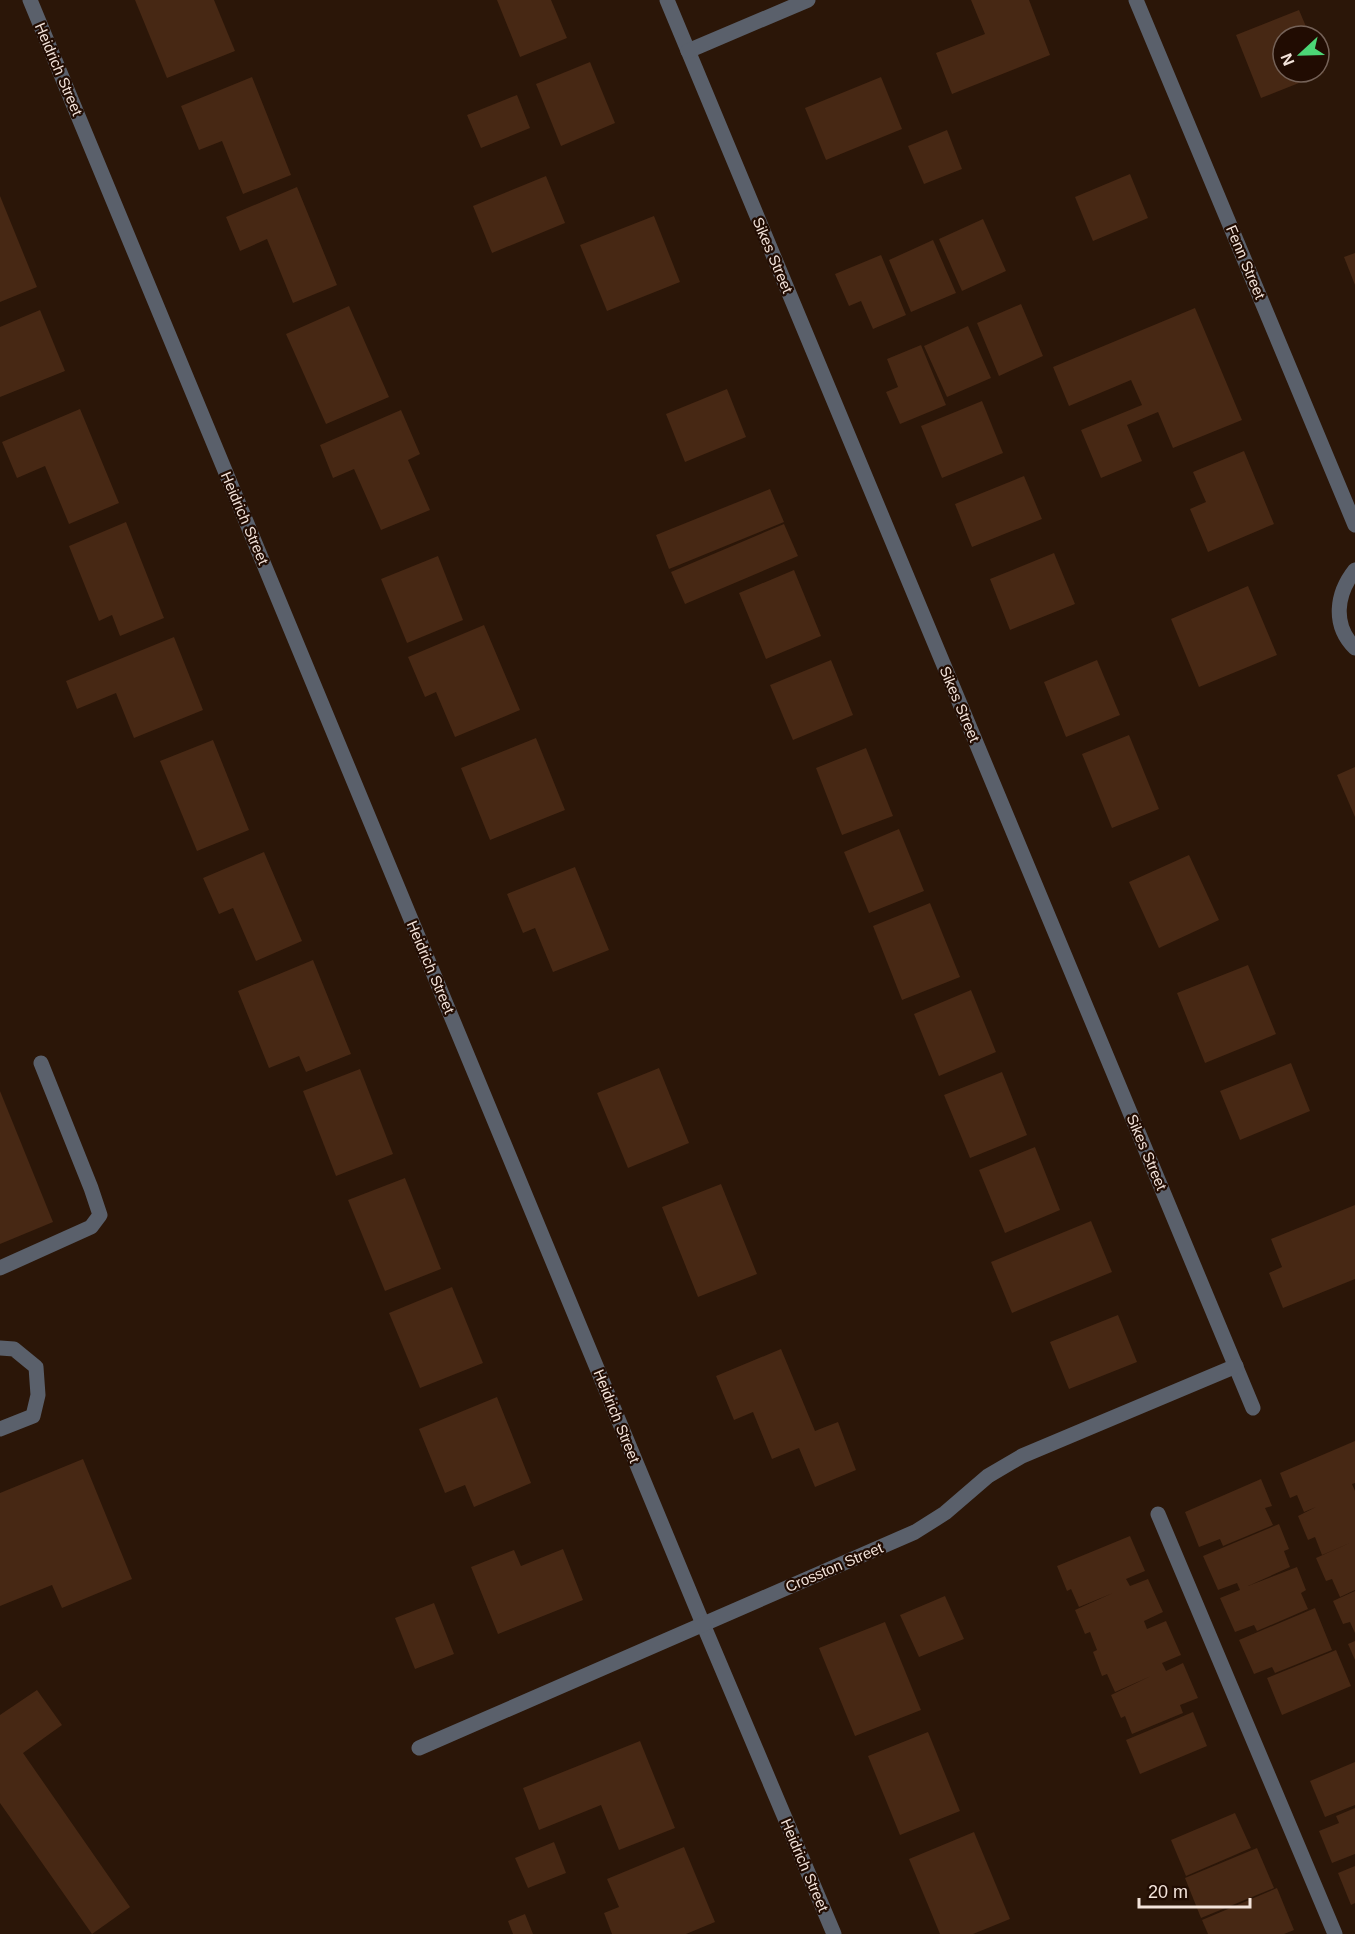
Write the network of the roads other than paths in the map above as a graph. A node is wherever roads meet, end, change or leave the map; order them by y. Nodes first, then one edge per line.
1 (30, 0) edge
2 (667, 0) edge
3 (808, 0) edge
4 (1136, 0) edge
5 (688, 51) junction
6 (1355, 525) edge
7 (1355, 570) edge
8 (1355, 648) edge
9 (41, 1063) dead end
10 (0, 1268) edge
11 (0, 1348) edge
12 (1236, 1366) junction
13 (1253, 1408) dead end
14 (0, 1429) edge
15 (1158, 1515) dead end
16 (703, 1624) junction
17 (419, 1748) dead end
18 (834, 1934) edge
19 (1335, 1934) edge

1 - 16 street, Heidrich Street
2 - 5 street, Sikes Street
3 - 5 street
4 - 6 street, Fenn Street
5 - 12 street, Sikes Street
7 - 8 street
9 - 10 street
11 - 14 street
12 - 13 street, Sikes Street
12 - 16 street, Crosston Street
15 - 19 street
16 - 17 street, Crosston Street
16 - 18 street, Heidrich Street

